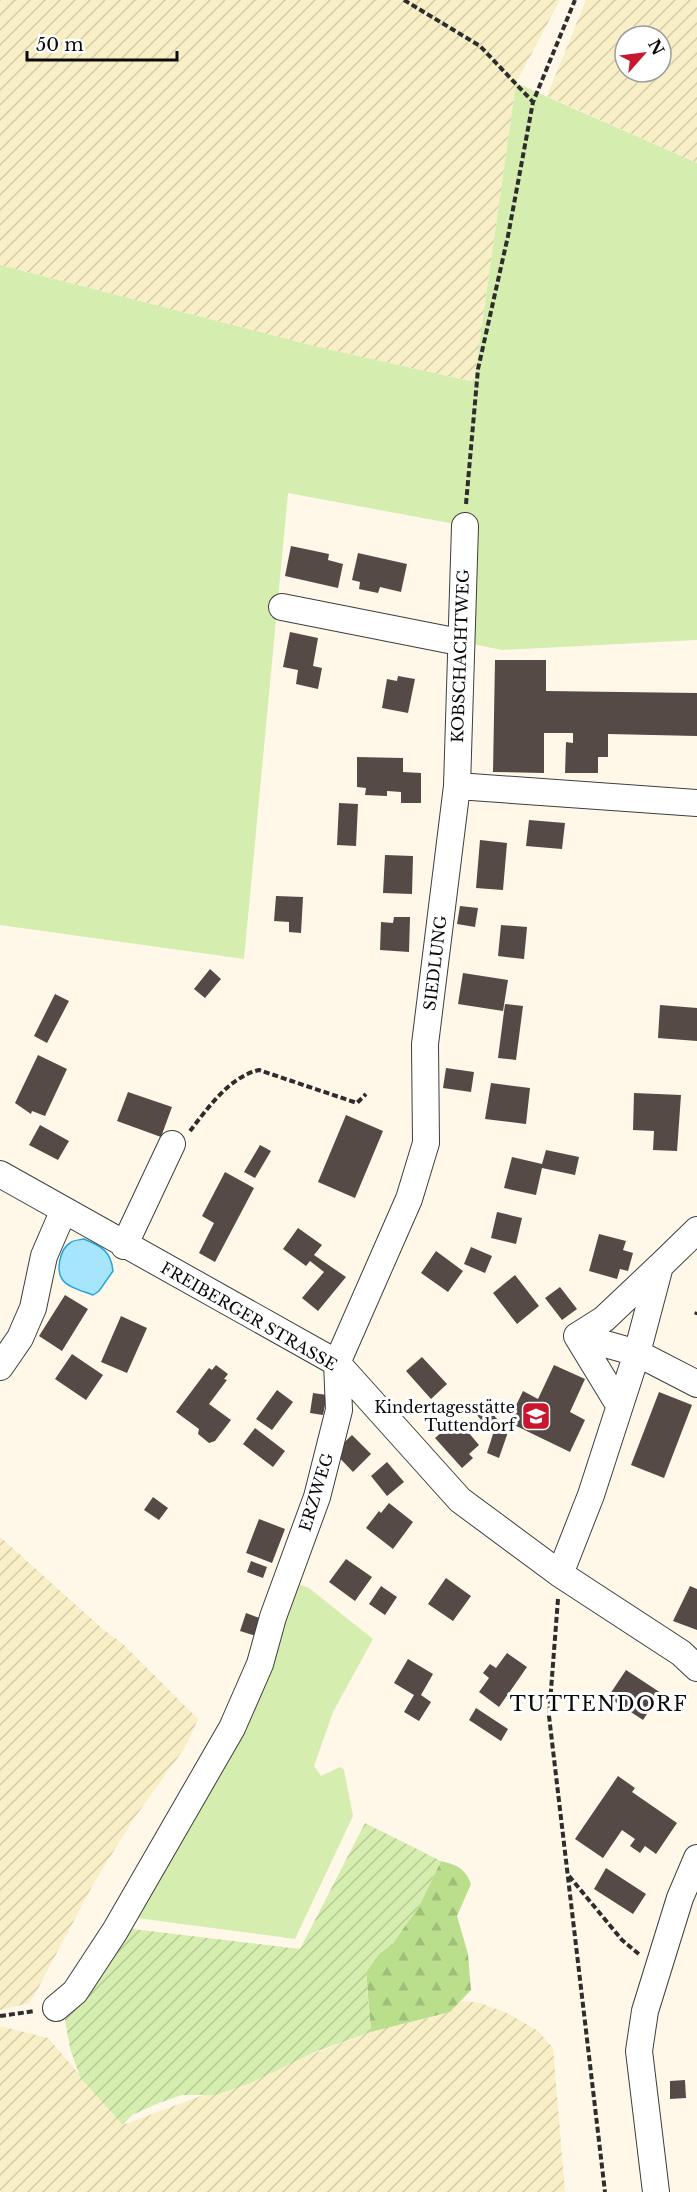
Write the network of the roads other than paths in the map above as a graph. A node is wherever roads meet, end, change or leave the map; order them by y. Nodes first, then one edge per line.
1 (465, 526) road end
2 (282, 607) dead end
3 (459, 642) junction
4 (457, 786) junction
5 (697, 803) edge
6 (172, 1144) road end
7 (0, 1174) edge
8 (63, 1212) junction
9 (697, 1230) edge
10 (124, 1246) junction
11 (660, 1266) junction
12 (577, 1336) junction
13 (637, 1353) junction
14 (337, 1363) junction
15 (0, 1367) edge
16 (697, 1384) edge
17 (619, 1405) junction
18 (560, 1574) junction
19 (697, 1668) edge
20 (697, 1858) edge
21 (56, 2008) road end
22 (657, 2192) edge

1 - 3 street, KOBSCHACHTWEG
2 - 3 street
3 - 4 street, KOBSCHACHTWEG
4 - 5 street
4 - 14 street, SIEDLUNG
6 - 10 street
7 - 8 street, FREIBERGER STRASSE
8 - 10 street, FREIBERGER STRASSE
8 - 15 street
9 - 11 street
10 - 14 street, FREIBERGER STRASSE
11 - 12 street
11 - 13 street
12 - 13 street
12 - 17 street
13 - 16 street
13 - 17 street
14 - 18 street, FREIBERGER STRASSE
14 - 21 street, ERZWEG
17 - 18 street
18 - 19 street, FREIBERGER STRASSE
20 - 22 street

